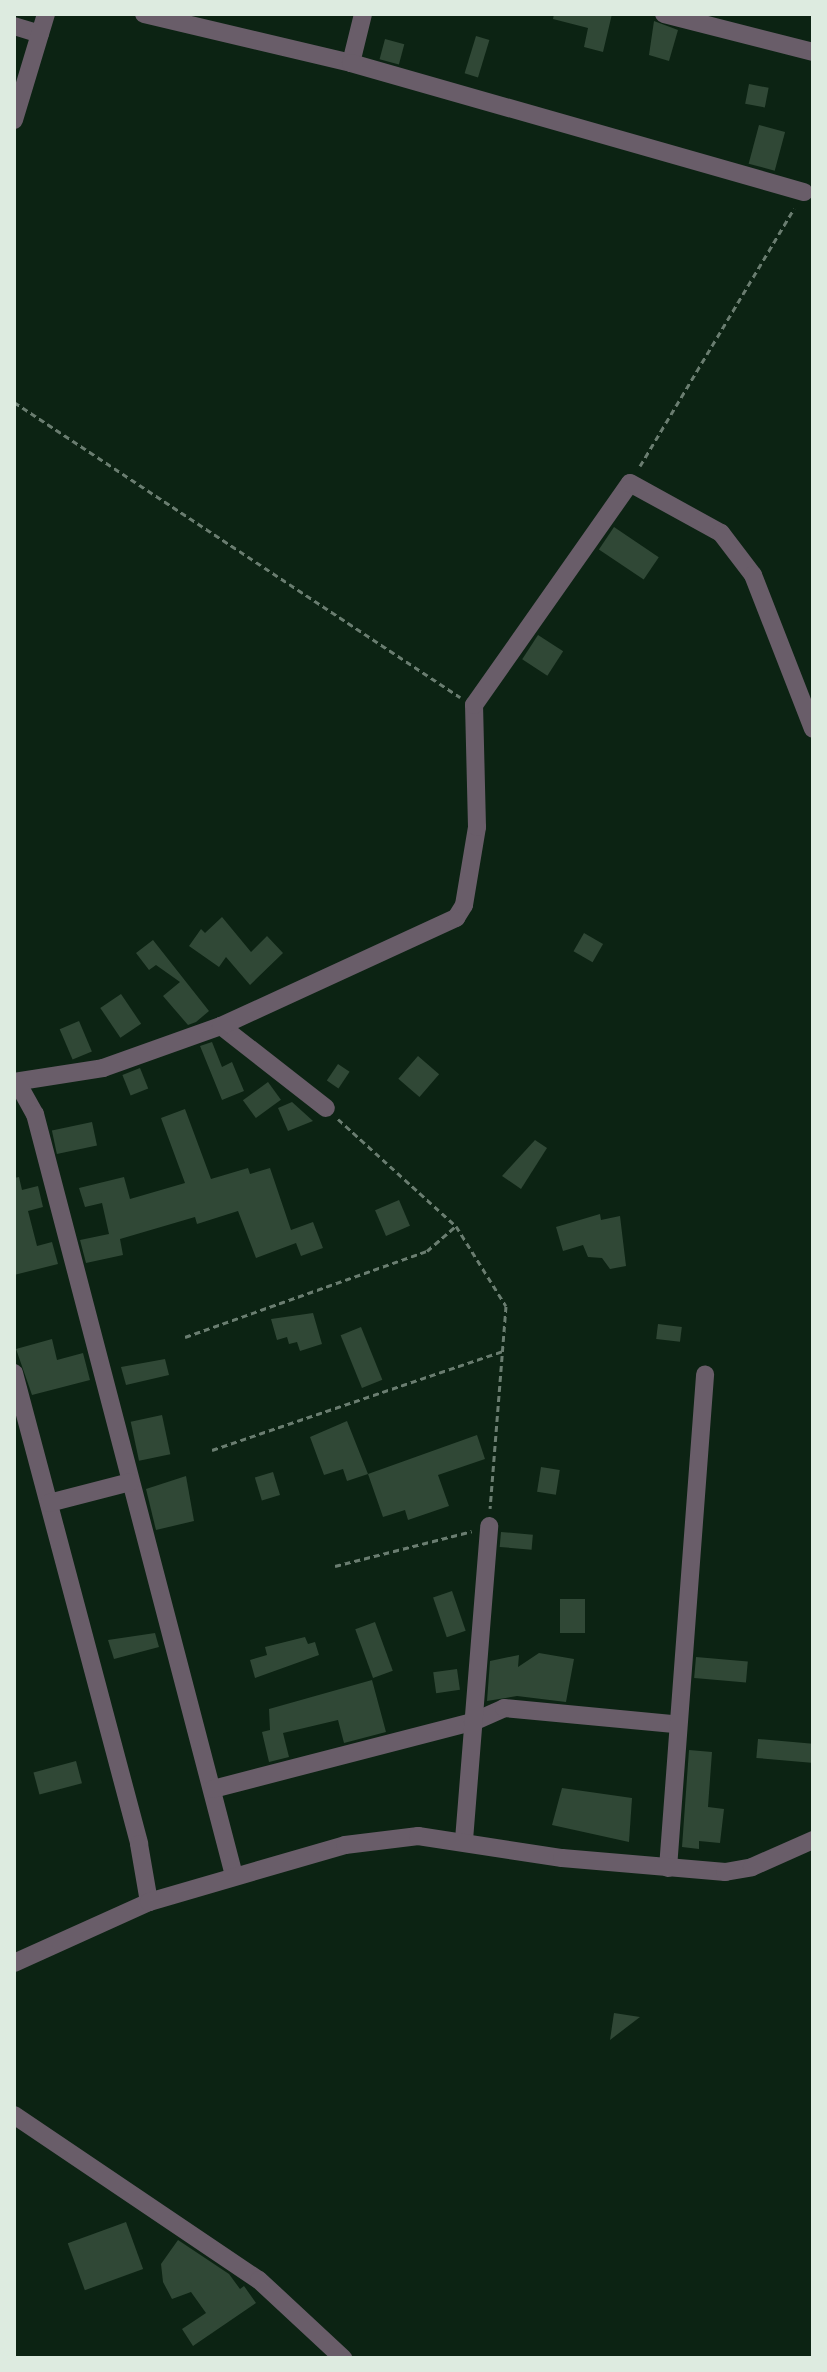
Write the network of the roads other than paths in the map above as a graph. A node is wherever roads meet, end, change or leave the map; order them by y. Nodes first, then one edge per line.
1 (46, 14) edge
2 (144, 14) edge
3 (363, 14) edge
4 (664, 14) edge
5 (14, 26) edge
6 (40, 34) junction
7 (813, 52) edge
8 (351, 63) junction
9 (14, 120) edge
10 (804, 192) road end
11 (813, 729) edge
12 (221, 1026) junction
13 (15, 1082) edge
14 (326, 1108) road end
15 (14, 1373) edge
16 (705, 1374) dead end
17 (130, 1482) junction
18 (49, 1503) junction
19 (489, 1526) road end
20 (473, 1722) junction
21 (674, 1724) junction
22 (213, 1789) junction
23 (464, 1840) junction
24 (813, 1840) edge
25 (668, 1868) junction
26 (234, 1875) junction
27 (149, 1902) junction
28 (14, 1963) edge
29 (14, 2115) edge
30 (343, 2358) edge

1 - 6 street
2 - 8 street
3 - 8 street
4 - 7 street
5 - 6 street
6 - 9 street
8 - 10 street
11 - 12 street
12 - 13 street
12 - 14 street
13 - 17 street
15 - 18 street
16 - 21 street
17 - 18 street
17 - 22 street
18 - 27 street
19 - 20 street
20 - 21 street
20 - 22 street
20 - 23 street
21 - 25 street
22 - 26 street
23 - 25 street
23 - 26 street
24 - 25 street
26 - 27 street
27 - 28 street
29 - 30 street

